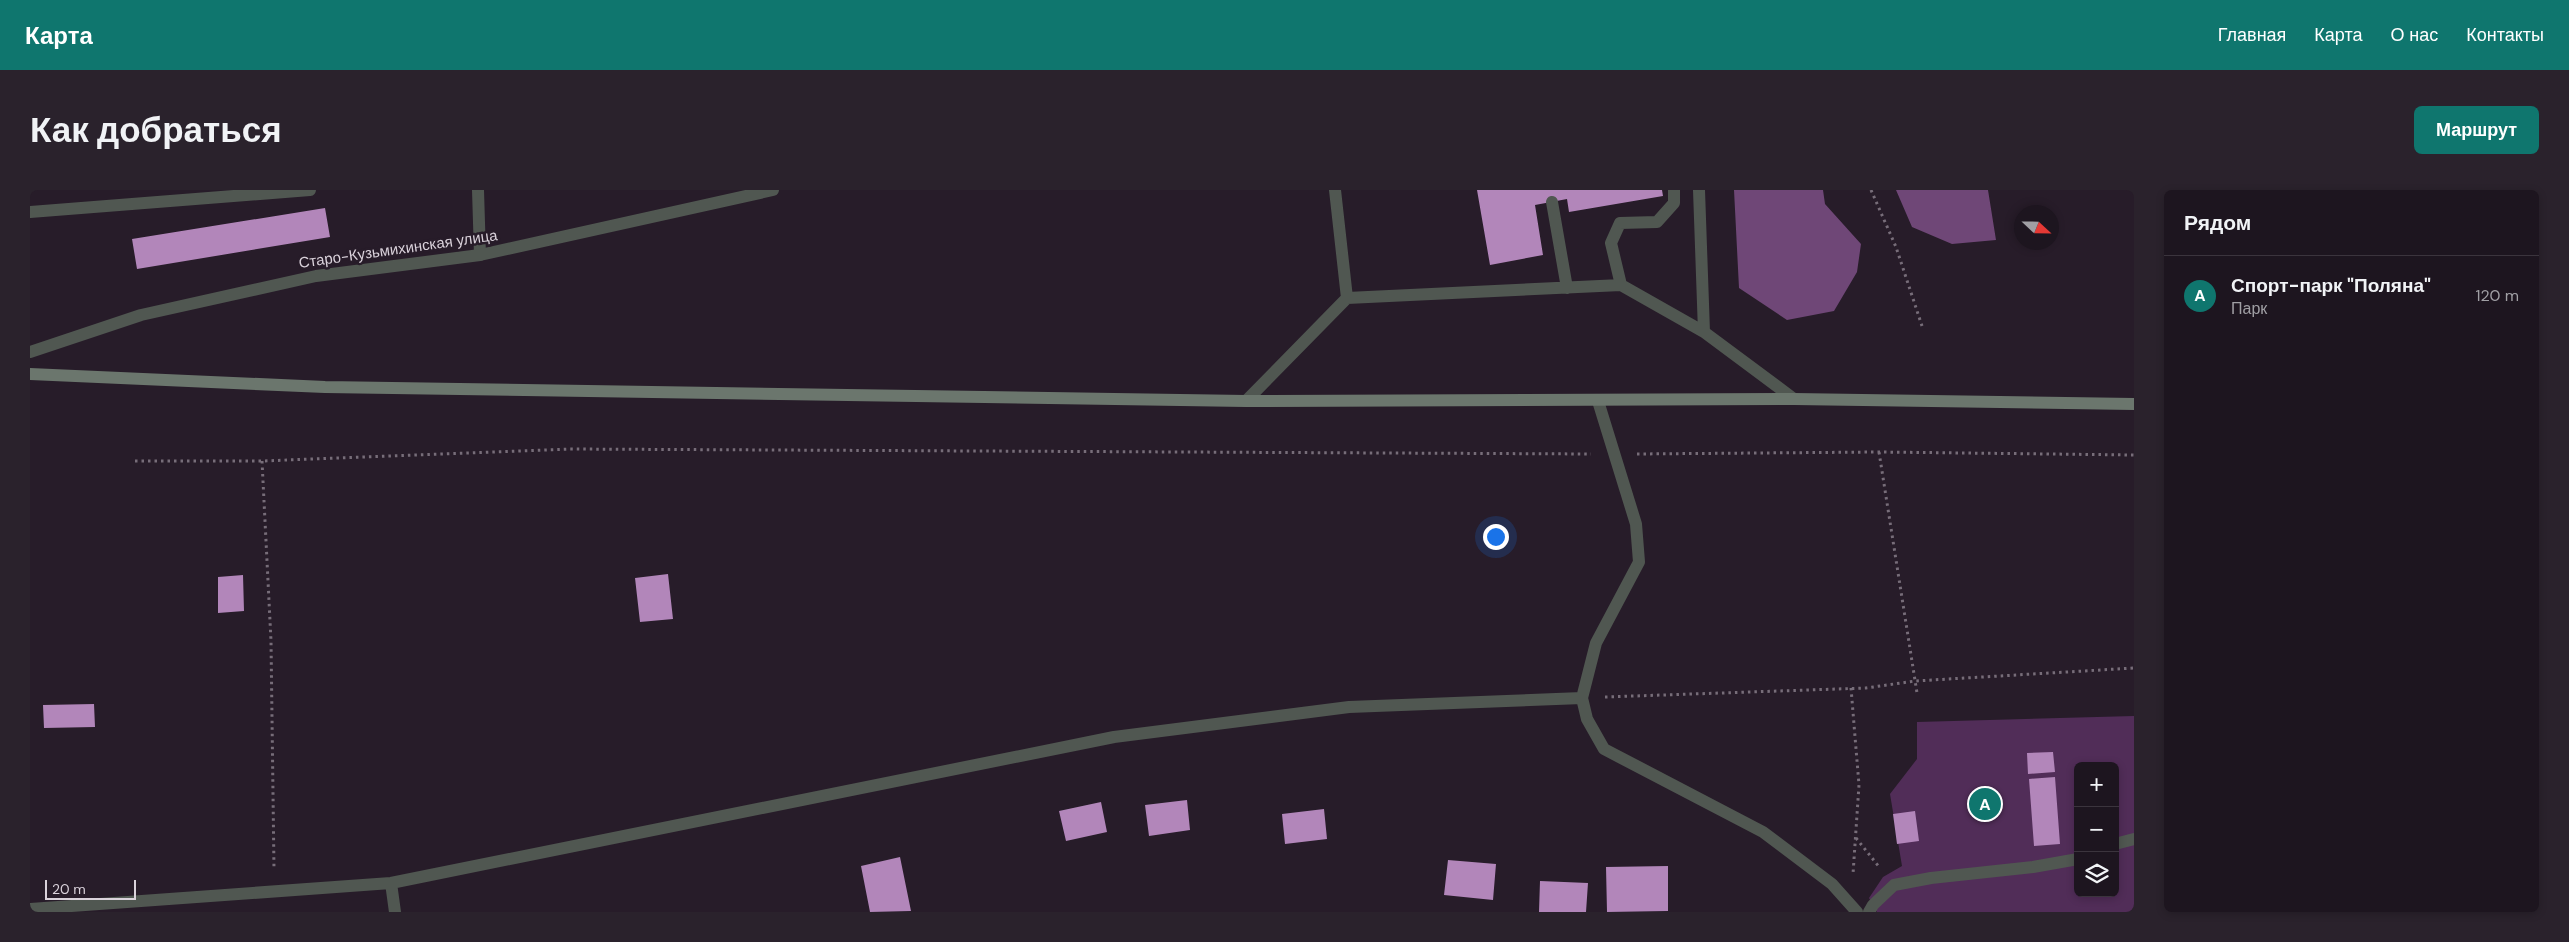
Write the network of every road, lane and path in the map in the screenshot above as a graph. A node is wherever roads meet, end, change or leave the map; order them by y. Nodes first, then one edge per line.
1 (310, 190) edge
2 (478, 190) edge
3 (773, 190) edge
4 (1335, 190) edge
5 (1674, 190) edge
6 (1699, 190) edge
7 (1871, 190) edge
8 (1552, 202) dead end
9 (30, 212) edge
10 (480, 256) junction
11 (1621, 285) junction
12 (1567, 288) junction
13 (1347, 298) junction
14 (1922, 326) dead end
15 (1704, 332) junction
16 (30, 352) edge
17 (30, 374) edge
18 (1794, 399) junction
19 (1246, 400) junction
20 (1598, 401) junction
21 (2134, 404) edge
22 (1879, 452) junction
23 (1613, 454) junction
24 (2134, 455) edge
25 (135, 461) dead end
26 (262, 461) junction
27 (2134, 668) edge
28 (1915, 682) junction
29 (1850, 688) junction
30 (1917, 693) dead end
31 (1582, 698) junction
32 (1855, 838) junction
33 (2134, 839) edge
34 (2119, 843) edge
35 (2074, 860) edge
36 (390, 883) junction
37 (1894, 885) junction
38 (274, 892) junction
39 (30, 909) edge
40 (1854, 909) edge
41 (395, 912) edge
42 (1869, 912) edge

1 - 9 street
2 - 10 street
3 - 10 street, Старо-Кузьмихинская улица
4 - 13 street
5 - 11 street
6 - 15 street
7 - 14 path
8 - 12 street
10 - 16 street, Старо-Кузьмихинская улица
11 - 12 street
11 - 15 street
12 - 13 street
13 - 19 street
15 - 18 street
17 - 19 main road
18 - 20 main road
18 - 21 main road
19 - 20 main road
20 - 23 street
22 - 23 path
22 - 24 path
22 - 28 path
23 - 26 path
23 - 31 street
25 - 26 path
26 - 38 path
27 - 28 path
28 - 29 path
28 - 30 path
29 - 31 path
29 - 32 path
31 - 36 street
31 - 40 street
32 - 37 path
32 - 40 path
33 - 34 street
35 - 37 street
36 - 38 street
36 - 41 street
37 - 42 street
38 - 39 street

